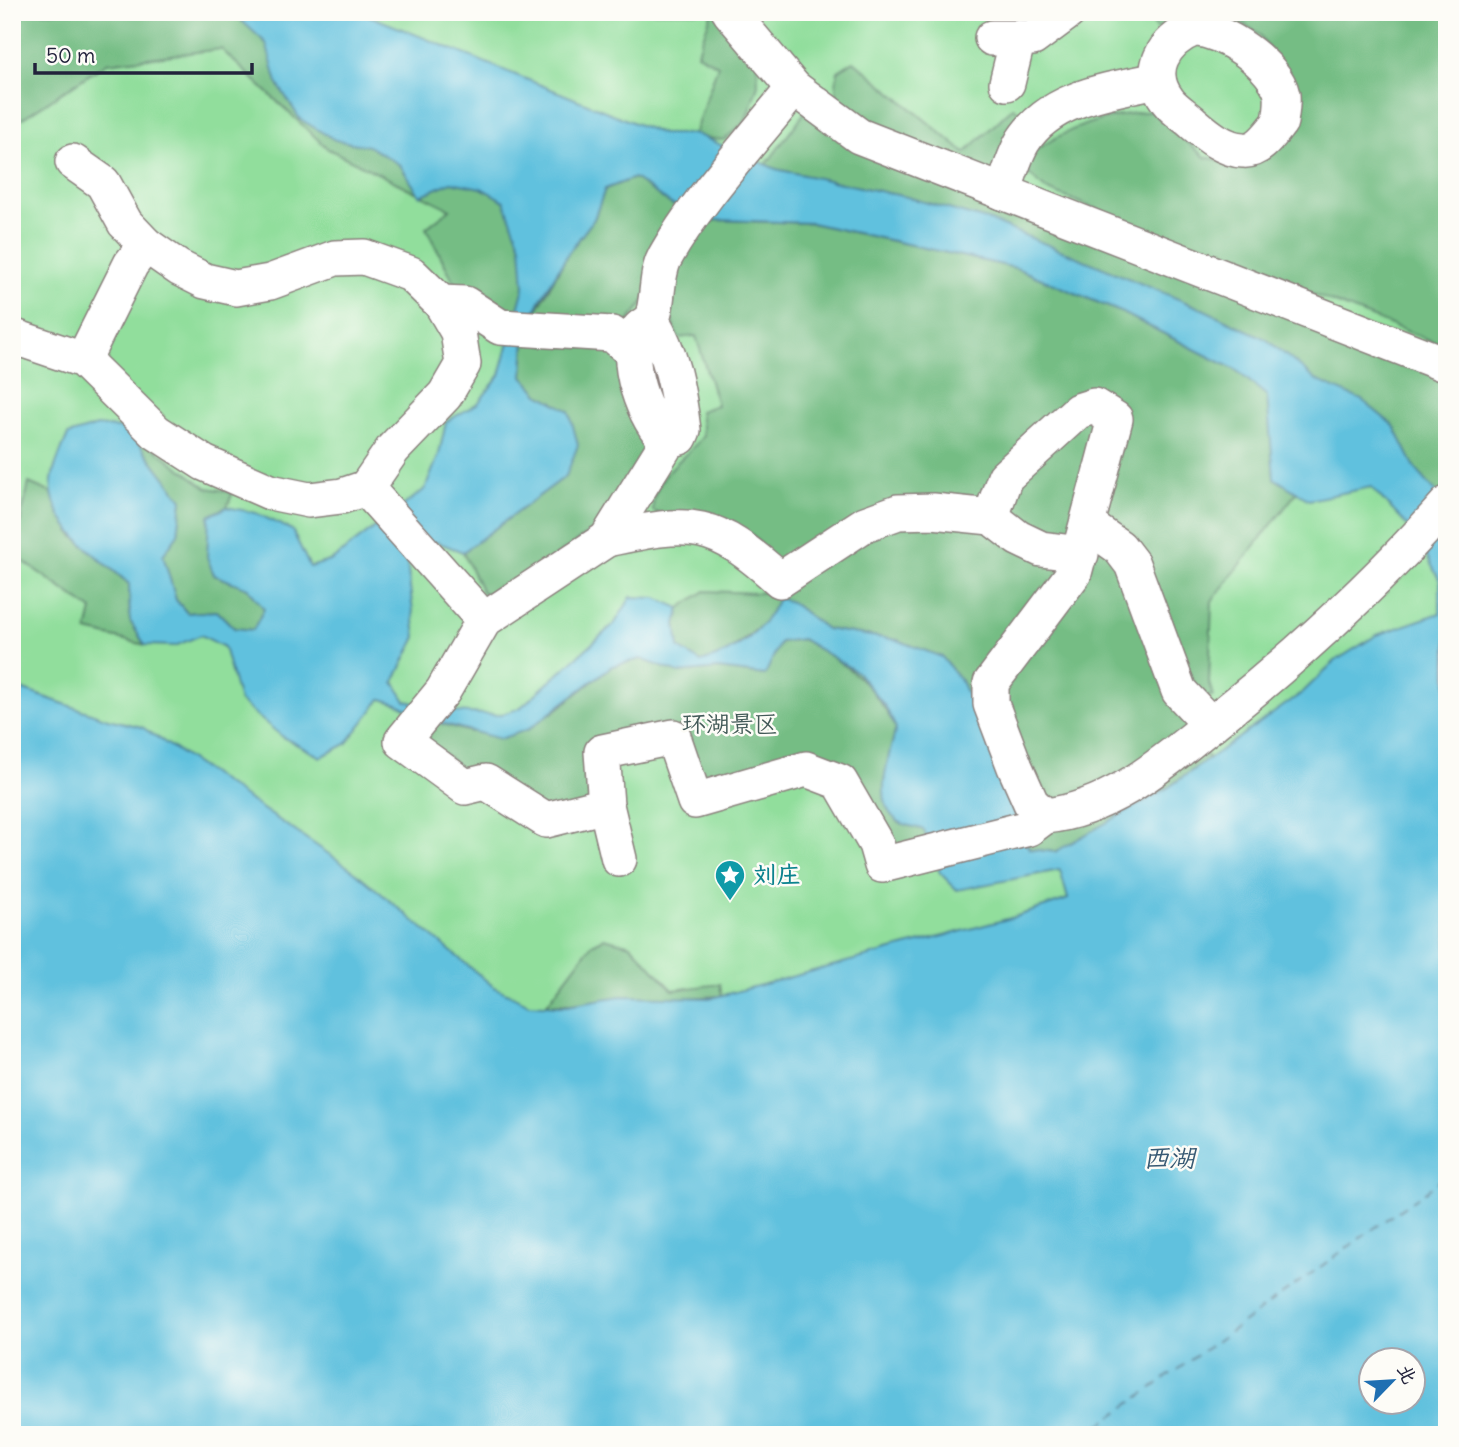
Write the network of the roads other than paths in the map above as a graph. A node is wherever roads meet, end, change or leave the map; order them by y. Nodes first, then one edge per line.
1 (730, 12) edge
2 (1068, 12) edge
3 (1158, 80) dead end
4 (1007, 83) dead end
5 (794, 88) junction
6 (73, 162) dead end
7 (1003, 192) junction
8 (146, 245) junction
9 (441, 303) junction
10 (651, 319) junction
11 (12, 336) edge
12 (634, 353) junction
13 (83, 360) junction
14 (1447, 365) edge
15 (668, 442) junction
16 (366, 488) junction
17 (1447, 504) edge
18 (991, 516) junction
19 (607, 539) junction
20 (1085, 540) junction
21 (484, 620) junction
22 (1211, 725) junction
23 (606, 805) junction
24 (1037, 822) junction
25 (619, 859) dead end

1 - 5 street
2 - 4 street
3 - 7 street
5 - 7 street
5 - 10 street
6 - 8 street
7 - 14 street
8 - 9 street
8 - 13 street
9 - 12 street
9 - 16 street
10 - 12 street
10 - 15 street
11 - 13 street
12 - 15 street
13 - 16 street
15 - 19 street
16 - 21 street
17 - 22 street
18 - 19 street
18 - 20 street
18 - 20 street
19 - 21 street
20 - 22 street
20 - 24 street
21 - 23 street
22 - 24 street
23 - 24 street
23 - 25 street

